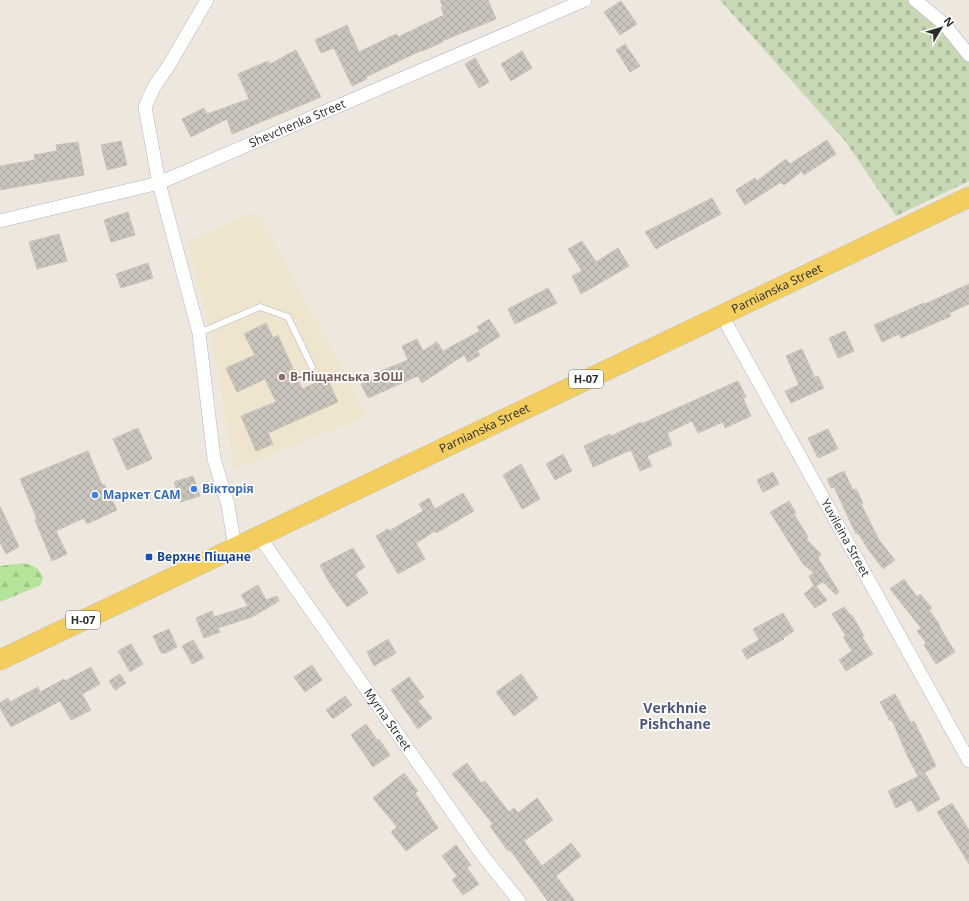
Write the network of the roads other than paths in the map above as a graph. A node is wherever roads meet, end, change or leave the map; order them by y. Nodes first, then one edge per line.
1 (207, 0) edge
2 (585, 0) edge
3 (914, 0) edge
4 (969, 55) edge
5 (159, 183) junction
6 (969, 197) edge
7 (0, 221) edge
8 (721, 314) junction
9 (199, 333) junction
10 (312, 367) dead end
11 (259, 536) junction
12 (235, 548) junction
13 (0, 660) edge
14 (969, 762) edge
15 (519, 901) edge

1 - 5 street
2 - 5 street, Shevchenka Street
3 - 4 street
5 - 7 street, Shevchenka Street
5 - 9 street
6 - 8 main road, Parnianska Street / Н-07
8 - 11 main road, Parnianska Street / Н-07
8 - 14 street, Yuvileina Street
9 - 10 lane
9 - 12 street
11 - 12 main road, Parnianska Street / Н-07
11 - 15 street, Myrna Street
12 - 13 main road, Parnianska Street / Н-07

